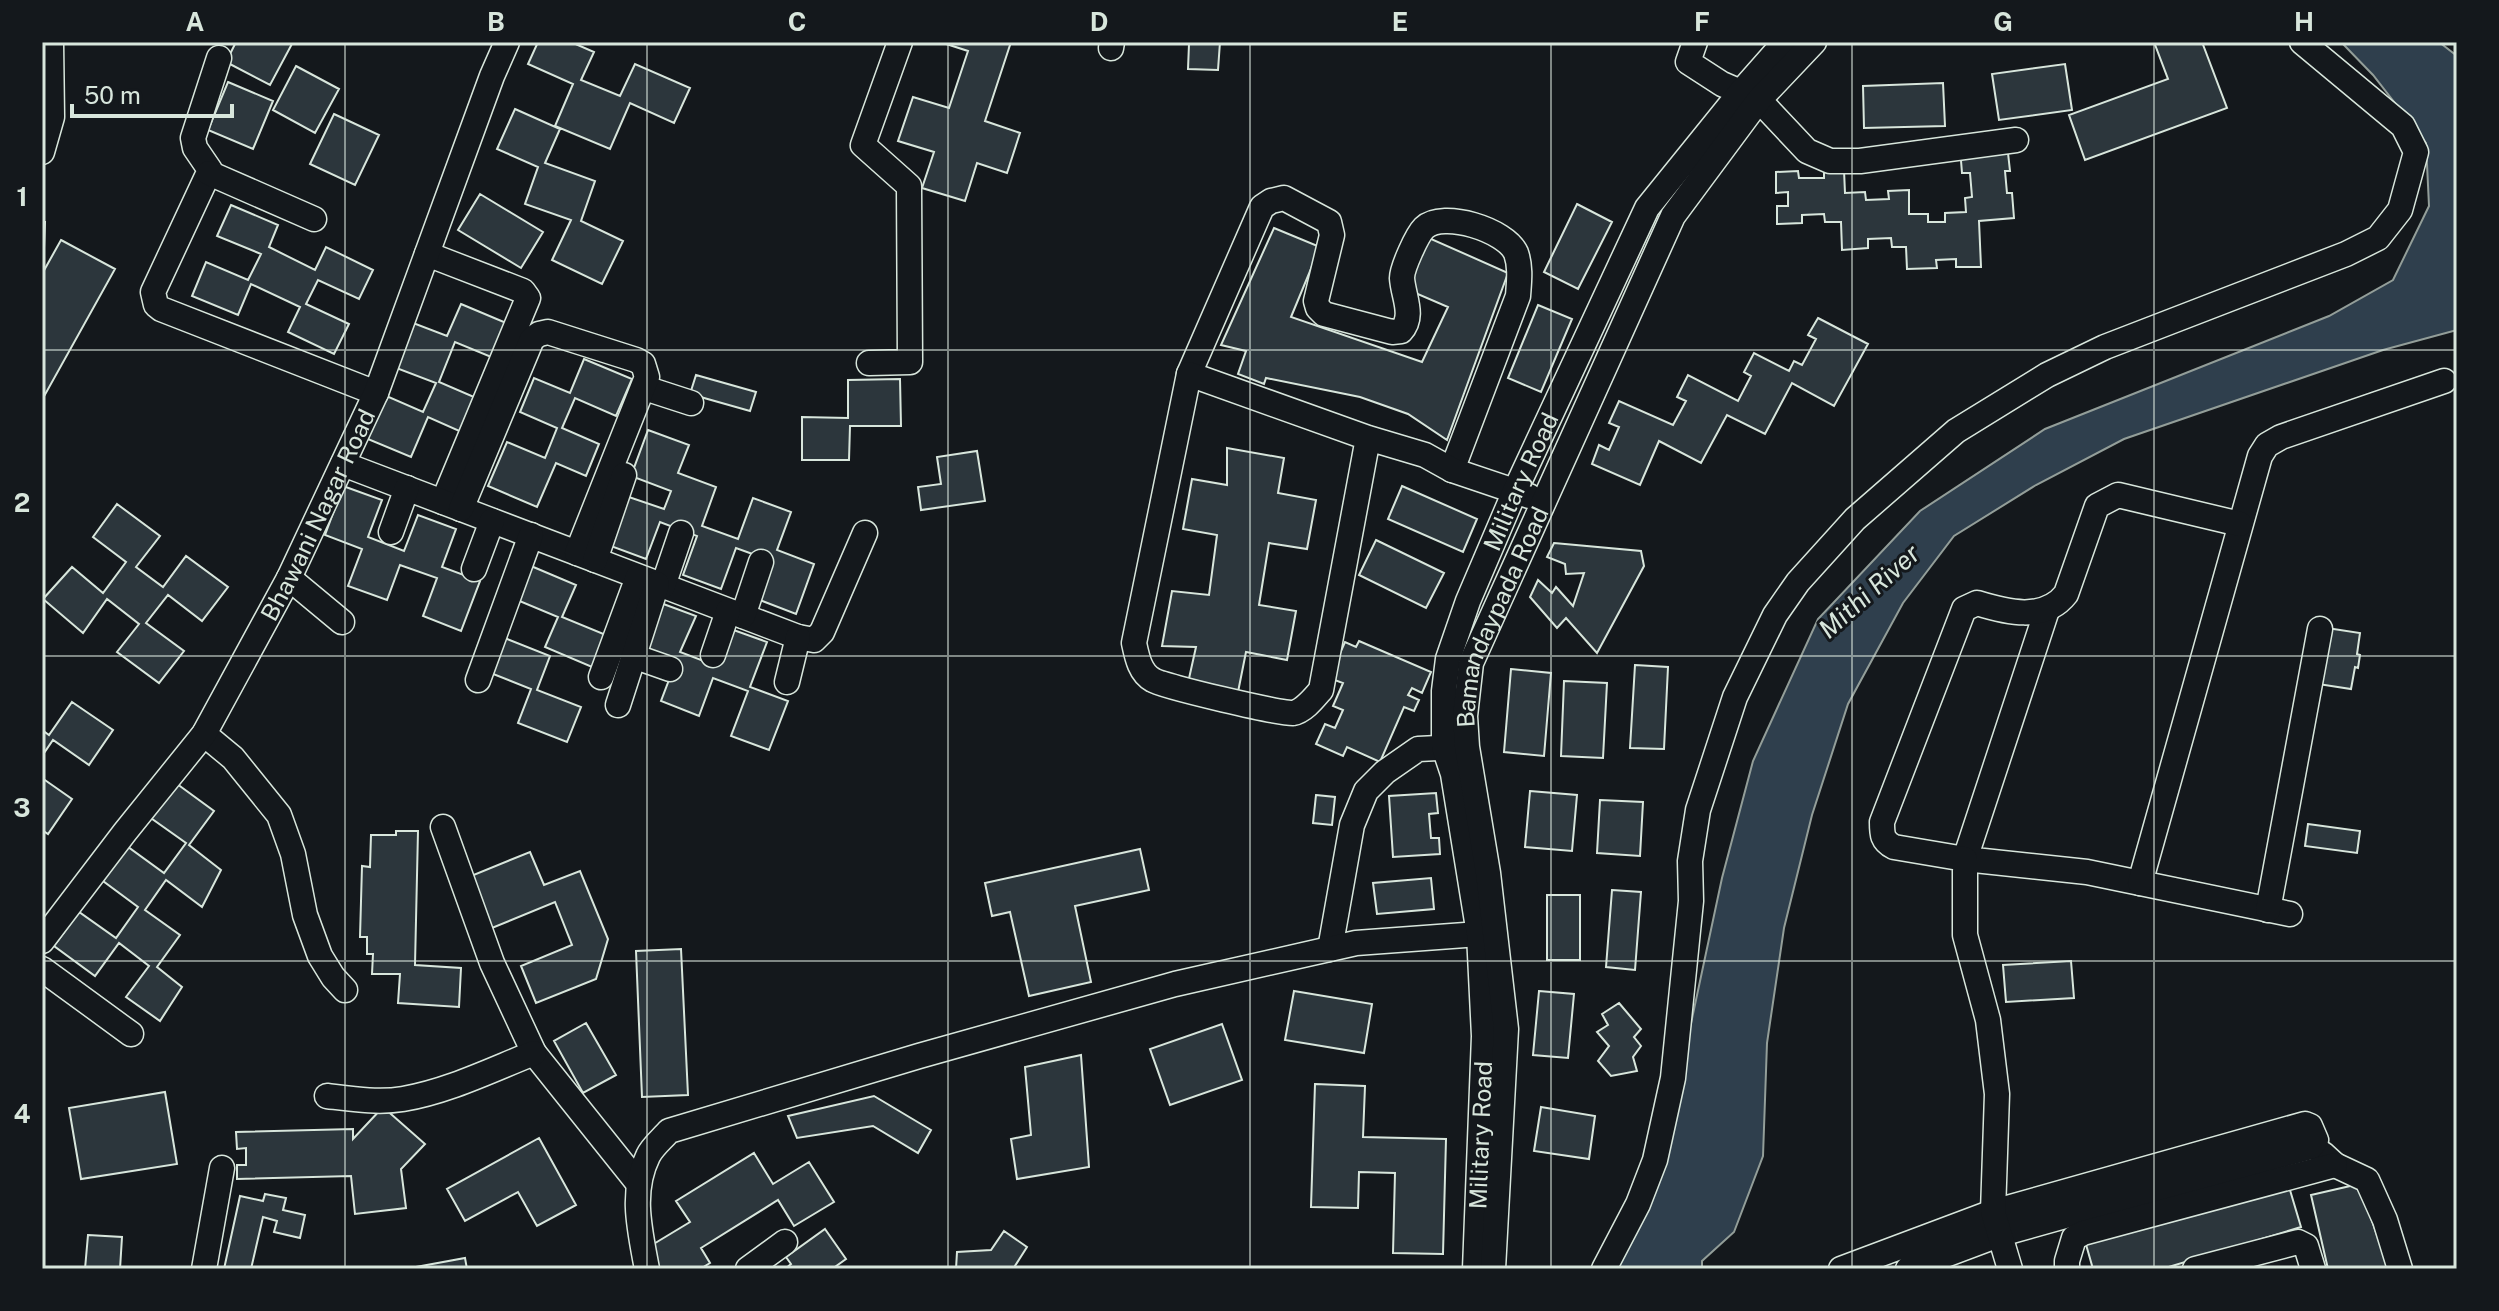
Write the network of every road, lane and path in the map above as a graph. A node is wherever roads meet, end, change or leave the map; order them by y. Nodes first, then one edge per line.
1 (51, 42) edge
2 (507, 42) edge
3 (900, 42) edge
4 (1695, 42) edge
5 (1785, 42) edge
6 (1814, 42) edge
7 (2302, 42) edge
8 (219, 58) dead end
9 (1749, 96) junction
10 (2016, 140) dead end
11 (42, 152) edge
12 (209, 173) junction
13 (314, 219) dead end
14 (427, 254) junction
15 (869, 363) dead end
16 (1189, 374) junction
17 (2444, 381) dead end
18 (376, 393) junction
19 (691, 403) dead end
20 (1552, 412) junction
21 (1580, 424) junction
22 (1368, 438) junction
23 (343, 464) junction
24 (1452, 470) junction
25 (407, 488) junction
26 (1515, 491) junction
27 (1544, 502) junction
28 (452, 506) junction
29 (492, 521) junction
30 (2240, 524) junction
31 (391, 532) dead end
32 (681, 533) dead end
33 (865, 533) dead end
34 (531, 535) junction
35 (586, 557) junction
36 (761, 562) dead end
37 (474, 569) dead end
38 (289, 578) junction
39 (653, 582) junction
40 (2047, 610) junction
41 (736, 614) junction
42 (342, 622) dead end
43 (2320, 629) dead end
44 (798, 637) junction
45 (713, 655) dead end
46 (633, 656) junction
47 (1460, 661) junction
48 (670, 669) dead end
49 (601, 677) dead end
50 (478, 680) dead end
51 (787, 682) dead end
52 (618, 705) dead end
53 (204, 734) junction
54 (1456, 747) junction
55 (443, 827) dead end
56 (1965, 859) junction
57 (1479, 873) junction
58 (2140, 883) junction
59 (1479, 934) junction
60 (42, 941) edge
61 (1330, 949) junction
62 (42, 969) edge
63 (345, 990) dead end
64 (131, 1034) dead end
65 (534, 1053) junction
66 (327, 1096) dead end
67 (1491, 1122) junction
68 (2335, 1165) junction
69 (222, 1168) dead end
70 (638, 1183) junction
71 (1997, 1223) junction
72 (785, 1242) dead end
73 (1484, 1262) edge
74 (204, 1269) edge
75 (647, 1269) edge
76 (748, 1269) edge
77 (1604, 1269) edge
78 (1841, 1269) edge
79 (1908, 1269) edge
80 (2010, 1269) edge
81 (2067, 1269) edge
82 (2195, 1269) edge
83 (2313, 1269) edge
84 (2400, 1269) edge

1 - 11 street
2 - 14 street, Bhawani Nagar Road
3 - 15 street
4 - 9 street
5 - 9 street, Military Road
6 - 9 street, Bamandaypada Road
7 - 77 street
8 - 12 street
9 - 10 street
9 - 20 street, Military Road
9 - 21 street, Bamandaypada Road
12 - 13 street
12 - 18 street
14 - 18 street, Bhawani Nagar Road
14 - 28 street
16 - 22 street
16 - 22 street
16 - 24 street
17 - 30 street
18 - 23 street, Bhawani Nagar Road
19 - 35 street
20 - 21 street
20 - 26 street, Military Road
21 - 27 street, Bamandaypada Road
22 - 24 street
23 - 25 street
23 - 38 street, Bhawani Nagar Road
24 - 26 street
25 - 28 street
25 - 31 street
26 - 27 street
26 - 47 street, Military Road
27 - 47 street, Bamandaypada Road
28 - 29 street
28 - 35 street
29 - 34 street
29 - 37 street
30 - 40 street
30 - 58 street
32 - 39 street
33 - 44 street
34 - 35 street
34 - 50 street
35 - 39 street
36 - 41 street
38 - 42 street
38 - 53 street, Bhawani Nagar Road
39 - 41 street
39 - 46 street
39 - 49 street
40 - 56 street
40 - 56 street
41 - 44 street
41 - 45 street
43 - 58 street
44 - 51 street
46 - 48 street
46 - 52 street
47 - 54 street, Military Road
53 - 60 street, Bhawani Nagar Road
53 - 63 street
54 - 57 street, Military Road
54 - 61 street
55 - 65 street
56 - 58 street
56 - 71 street
57 - 59 street, Military Road
57 - 67 street
59 - 61 street
59 - 67 street, Military Road
61 - 70 street
62 - 64 street
65 - 66 street
65 - 70 street
67 - 73 street, Military Road
68 - 71 street
68 - 81 street
68 - 84 street
69 - 74 street
70 - 75 street
71 - 78 street
71 - 79 street
71 - 80 street
72 - 76 street
82 - 83 street

